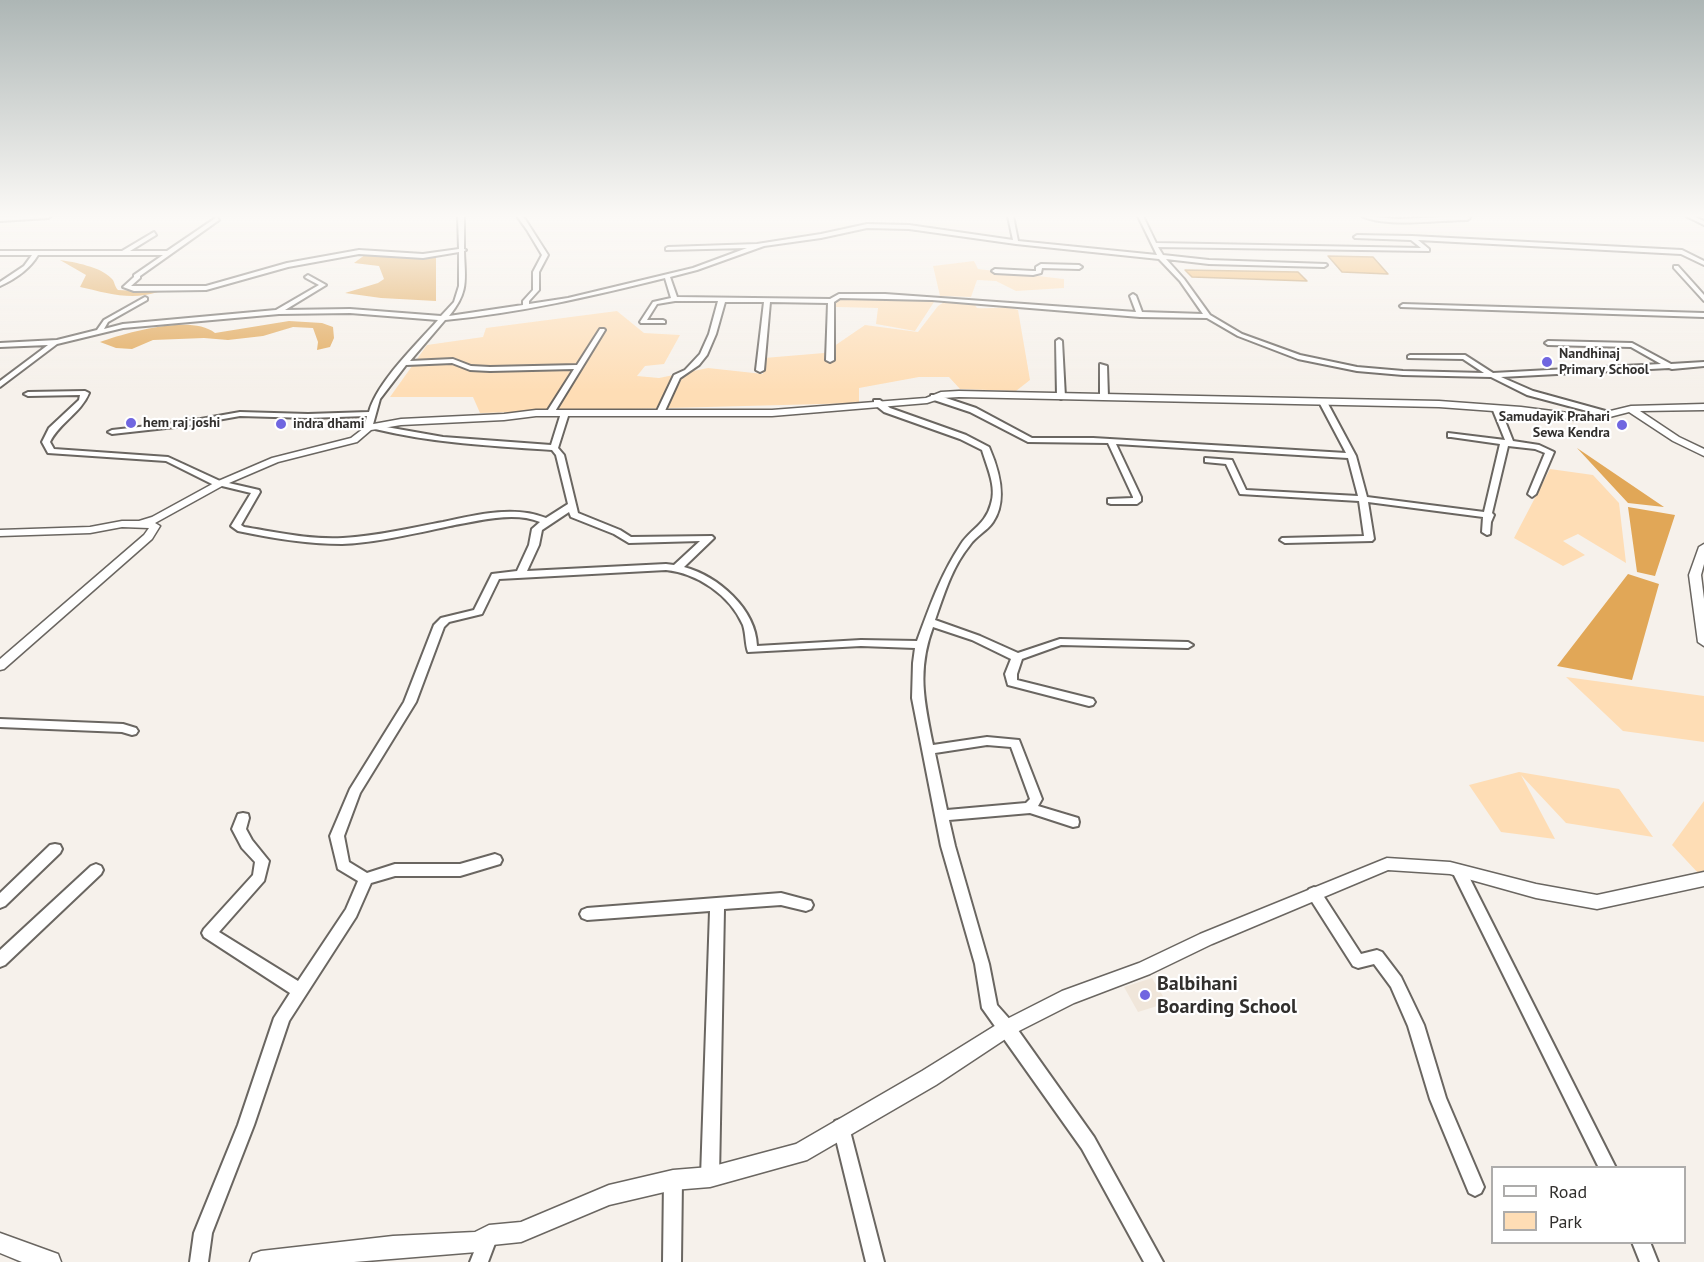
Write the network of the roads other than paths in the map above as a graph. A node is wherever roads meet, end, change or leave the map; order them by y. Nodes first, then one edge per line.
1 (15, 275) edge
2 (138, 275) edge
3 (250, 275) edge
4 (462, 275) edge
5 (536, 275) edge
6 (671, 275) edge
7 (1177, 275) edge
8 (1683, 275) edge
9 (667, 276) junction
10 (309, 277) dead end
11 (0, 284) edge
12 (1133, 296) dead end
13 (1704, 298) edge
14 (145, 299) dead end
15 (675, 299) junction
16 (722, 300) junction
17 (767, 300) junction
18 (831, 302) junction
19 (1403, 306) dead end
20 (525, 307) junction
21 (279, 312) junction
22 (1140, 315) junction
23 (1704, 315) edge
24 (1208, 316) junction
25 (444, 318) junction
26 (663, 322) dead end
27 (100, 330) junction
28 (602, 330) dead end
29 (1059, 341) dead end
30 (57, 342) junction
31 (1548, 343) dead end
32 (0, 345) edge
33 (1410, 357) dead end
34 (830, 360) dead end
35 (404, 363) junction
36 (1702, 365) edge
37 (1103, 366) dead end
38 (579, 367) junction
39 (1672, 367) junction
40 (760, 370) dead end
41 (1492, 375) junction
42 (0, 385) edge
43 (28, 394) dead end
44 (934, 397) junction
45 (1061, 397) junction
46 (1104, 398) junction
47 (877, 402) junction
48 (1323, 402) junction
49 (1704, 407) edge
50 (1496, 408) junction
51 (1631, 409) junction
52 (550, 413) junction
53 (565, 413) junction
54 (660, 413) junction
55 (371, 414) junction
56 (1606, 414) junction
57 (373, 428) junction
58 (111, 432) dead end
59 (1451, 435) dead end
60 (1111, 441) junction
61 (1510, 442) junction
62 (554, 448) junction
63 (1704, 453) edge
64 (1352, 456) junction
65 (1208, 460) dead end
66 (220, 484) junction
67 (1532, 494) dead end
68 (1363, 499) junction
69 (1111, 501) dead end
70 (572, 506) junction
71 (1489, 515) junction
72 (546, 521) junction
73 (140, 524) junction
74 (1487, 532) dead end
75 (0, 533) edge
76 (1285, 540) dead end
77 (1704, 547) edge
78 (676, 568) junction
79 (521, 574) junction
80 (930, 622) junction
81 (1704, 642) edge
82 (921, 645) junction
83 (1188, 645) dead end
84 (1017, 657) junction
85 (0, 666) edge
86 (1089, 702) dead end
87 (0, 723) edge
88 (132, 731) dead end
89 (929, 750) junction
90 (1030, 808) junction
91 (942, 816) junction
92 (243, 818) dead end
93 (1073, 822) dead end
94 (55, 849) dead end
95 (495, 860) dead end
96 (96, 870) dead end
97 (1459, 871) junction
98 (366, 879) junction
99 (1704, 879) edge
100 (1314, 893) junction
101 (0, 902) edge
102 (717, 904) junction
103 (806, 905) dead end
104 (587, 915) dead end
105 (0, 960) edge
106 (298, 990) junction
107 (1007, 1028) junction
108 (841, 1127) junction
109 (1607, 1166) edge
110 (710, 1177) junction
111 (673, 1180) junction
112 (1475, 1186) dead end
113 (489, 1235) junction
114 (0, 1243) edge
115 (1642, 1244) edge
116 (281, 1261) edge
117 (50, 1262) edge
118 (199, 1262) edge
119 (261, 1262) edge
120 (479, 1262) edge
121 (672, 1262) edge
122 (875, 1262) edge
123 (1154, 1262) edge
124 (1649, 1262) edge

1 - 11 street
2 - 3 street
4 - 25 street
5 - 20 street
6 - 9 street
7 - 24 street
8 - 13 street
9 - 15 street
9 - 20 street
10 - 21 street
12 - 22 street
14 - 27 street
15 - 16 street
15 - 26 street
16 - 17 street
16 - 54 street
17 - 18 street
17 - 40 street
18 - 22 street
18 - 34 street
19 - 23 street
20 - 25 street
21 - 25 street
21 - 27 street
22 - 24 street
24 - 41 street
25 - 35 street
27 - 30 street
28 - 38 street
29 - 45 street
30 - 32 street
30 - 42 street
31 - 39 street
33 - 41 street
35 - 38 street
35 - 55 street
36 - 39 street
37 - 46 street
38 - 52 street
39 - 41 street
41 - 56 street
43 - 66 street
44 - 45 street
44 - 47 street
44 - 60 street
45 - 46 street
46 - 48 street
47 - 54 street
47 - 80 street
48 - 50 street
48 - 64 street
49 - 51 street
50 - 56 street
50 - 61 street
51 - 56 street
51 - 63 street
52 - 53 street
52 - 57 street
53 - 54 street
53 - 62 street
55 - 57 street
55 - 58 street
57 - 62 street
57 - 66 street
59 - 61 street
60 - 64 street
60 - 69 street
61 - 67 street
61 - 71 street
62 - 70 street
64 - 68 street
65 - 68 street
66 - 72 street
66 - 73 street
68 - 71 street
68 - 76 street
70 - 72 street
70 - 78 street
71 - 74 street
72 - 79 street
73 - 75 street
73 - 85 street
77 - 81 street
78 - 79 street
78 - 82 street
79 - 98 street
80 - 82 street
80 - 84 street
82 - 89 street
83 - 84 street
84 - 86 street
87 - 88 street
89 - 90 street
89 - 91 street
90 - 91 street
90 - 93 street
91 - 107 street
92 - 106 street
94 - 101 street
95 - 98 street
96 - 105 street
97 - 99 street
97 - 100 street
97 - 109 street
98 - 106 street
100 - 107 street
100 - 112 street
102 - 103 street
102 - 104 street
102 - 110 street
106 - 118 street
107 - 108 street
107 - 123 street
108 - 110 street
108 - 122 street
110 - 111 street
111 - 113 street
111 - 121 street
113 - 116 street
113 - 120 street
114 - 117 street
115 - 124 street
116 - 119 street

